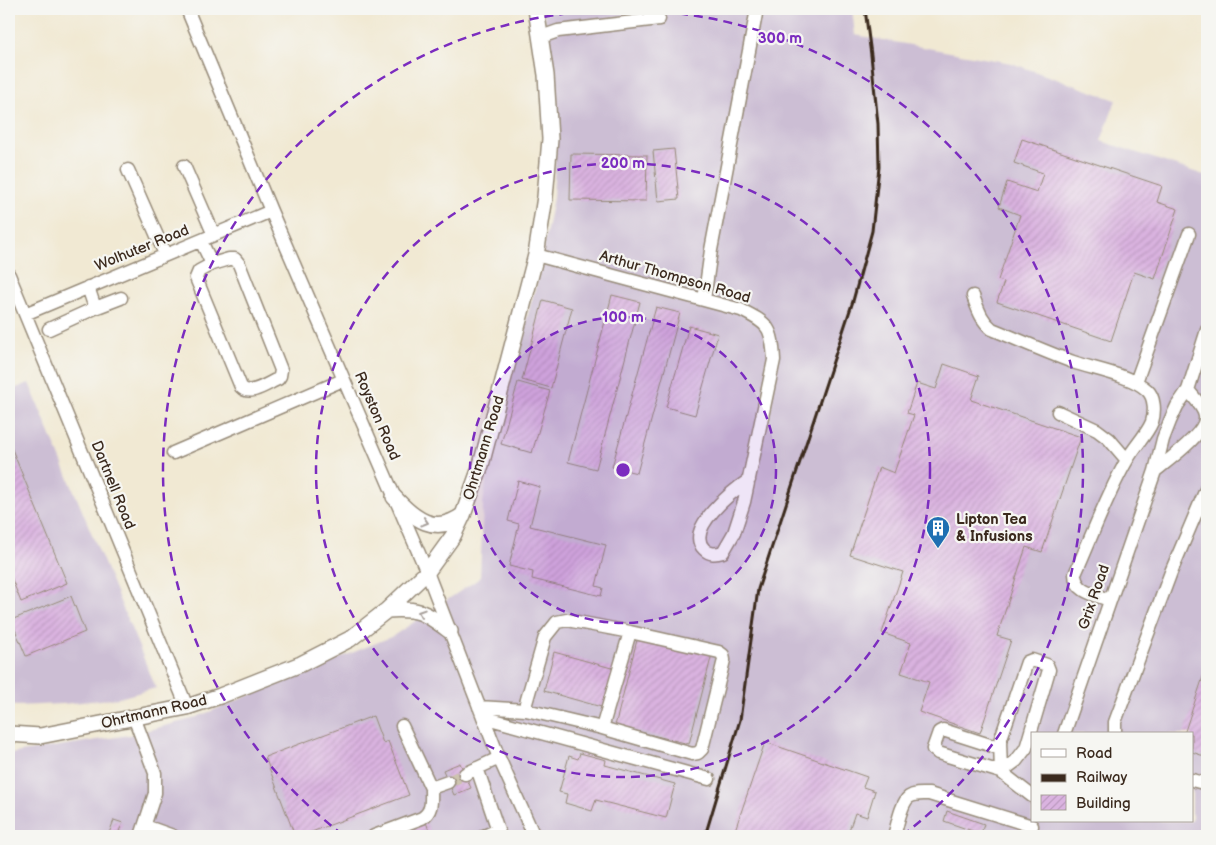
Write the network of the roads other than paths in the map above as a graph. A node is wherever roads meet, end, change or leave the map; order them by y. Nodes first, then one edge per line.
1 (187, 9) edge
2 (536, 9) edge
3 (757, 9) edge
4 (658, 19) dead end
5 (541, 38) junction
6 (184, 166) dead end
7 (128, 170) dead end
8 (271, 211) junction
9 (214, 234) junction
10 (1189, 234) dead end
11 (201, 241) junction
12 (165, 254) junction
13 (536, 255) junction
14 (212, 264) junction
15 (9, 274) edge
16 (88, 287) junction
17 (973, 296) dead end
18 (121, 298) dead end
19 (704, 300) junction
20 (95, 308) junction
21 (25, 314) junction
22 (49, 329) dead end
23 (1207, 330) edge
24 (343, 380) junction
25 (1136, 382) junction
26 (1188, 390) junction
27 (1206, 411) edge
28 (1058, 412) dead end
29 (174, 453) dead end
30 (1127, 460) junction
31 (1155, 471) junction
32 (749, 480) junction
33 (1207, 487) edge
34 (394, 497) junction
35 (463, 515) junction
36 (427, 572) junction
37 (1110, 600) junction
38 (387, 610) junction
39 (450, 631) junction
40 (630, 632) junction
41 (187, 707) junction
42 (526, 710) junction
43 (481, 712) junction
44 (134, 717) junction
45 (402, 726) dead end
46 (602, 728) junction
47 (1065, 732) edge
48 (1115, 732) edge
49 (9, 734) edge
50 (999, 748) junction
51 (499, 758) junction
52 (1001, 772) junction
53 (709, 779) dead end
54 (1194, 781) edge
55 (448, 782) tunnel mouth
56 (1207, 784) edge
57 (431, 788) junction
58 (1031, 795) edge
59 (1031, 828) edge
60 (143, 831) edge
61 (499, 833) edge
62 (173, 836) edge
63 (374, 836) edge
64 (484, 836) edge
65 (534, 836) edge
66 (894, 836) edge

1 - 8 street, Royston Road
2 - 5 main road, Ohrtmann Road
3 - 19 street
4 - 5 street
5 - 13 main road, Ohrtmann Road
6 - 9 street
7 - 12 street
8 - 9 street, Wolhuter Road
8 - 24 street, Royston Road
9 - 11 street, Wolhuter Road
10 - 25 street
11 - 12 street, Wolhuter Road
11 - 14 street
12 - 16 street, Wolhuter Road
13 - 19 street, Arthur Thompson Road
13 - 35 main road, Ohrtmann Road
14 - 14 street
15 - 21 street, Dartnell Road
16 - 20 street
16 - 21 street, Wolhuter Road
17 - 25 street
18 - 20 street
19 - 32 street, Arthur Thompson Road
20 - 22 street
21 - 41 street, Dartnell Road
23 - 26 street, Grix Road
24 - 29 street
24 - 34 street, Royston Road
25 - 30 street
26 - 27 street
26 - 31 street, Grix Road
27 - 31 street
28 - 30 street
30 - 37 street
31 - 37 street, Grix Road
32 - 32 street, Arthur Thompson Road
33 - 48 street
34 -> 35 main road
34 - 36 street, Royston Road
35 - 36 main road, Ohrtmann Road
36 - 38 main road, Ohrtmann Road
36 - 39 street, Royston Road
37 - 47 street, Grix Road
39 -> 38 main road
38 - 41 main road, Ohrtmann Road
39 - 43 street, Royston Road
40 - 42 street
40 - 46 street
40 - 46 street
41 - 44 main road, Ohrtmann Road
42 - 43 street
42 - 46 street
43 - 51 street, Royston Road
43 - 53 street
44 - 49 main road, Ohrtmann Road
44 - 60 street
45 - 57 street
50 - 52 street
50 - 52 street
50 - 52 street
51 - 61 street
51 - 65 street, Royston Road
52 - 58 street
54 - 56 street
55 - 57 street
57 - 63 street
59 - 66 street
60 - 62 street
61 - 64 street

